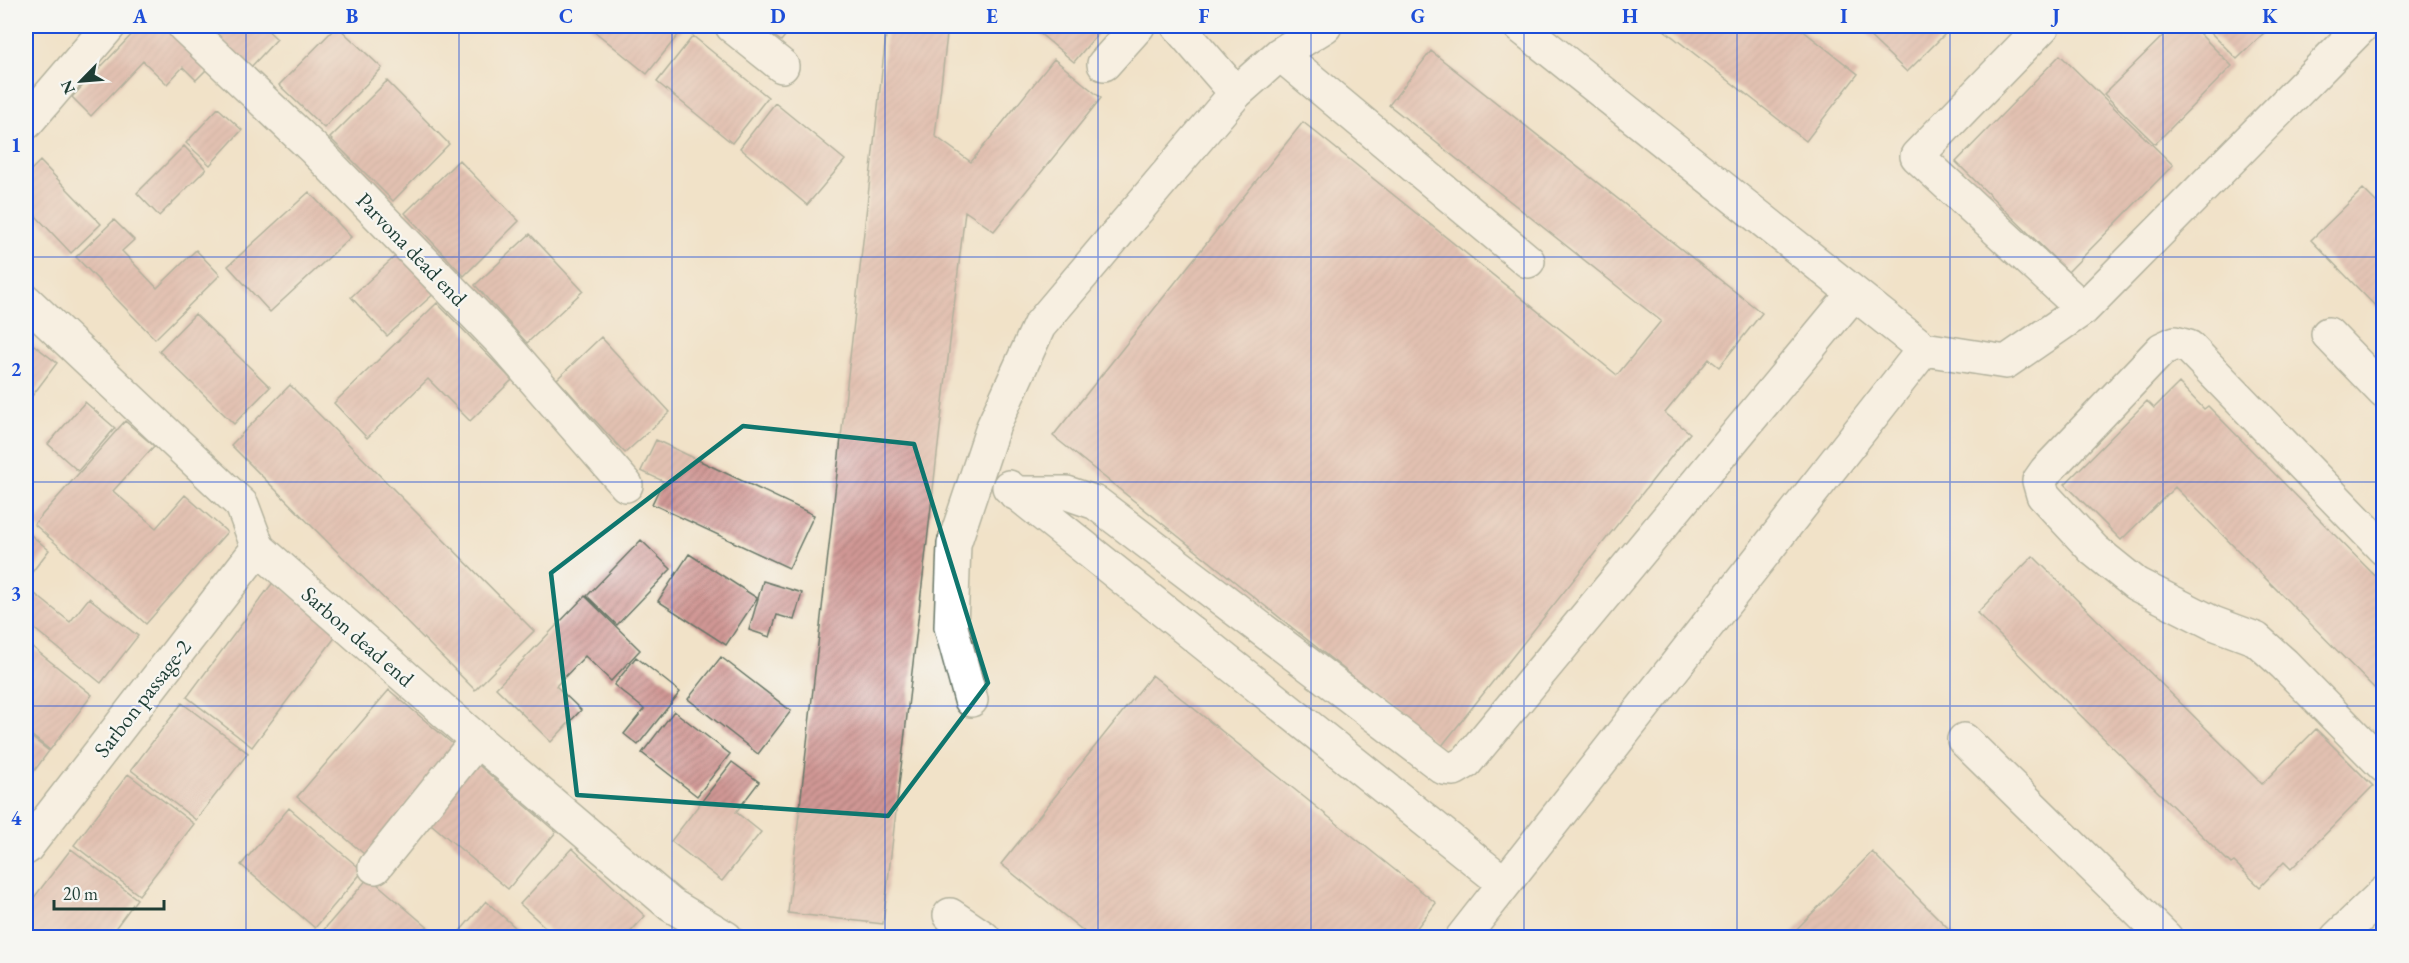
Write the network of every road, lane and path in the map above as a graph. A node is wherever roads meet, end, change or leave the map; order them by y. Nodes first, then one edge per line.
1 (109, 26) edge
2 (184, 26) edge
3 (732, 26) edge
4 (1138, 26) edge
5 (1178, 26) edge
6 (1325, 26) edge
7 (1520, 26) edge
8 (2043, 26) edge
9 (2362, 26) edge
10 (1280, 54) junction
11 (1104, 64) dead end
12 (782, 66) dead end
13 (1236, 93) junction
14 (26, 123) edge
15 (1528, 261) dead end
16 (1854, 293) junction
17 (26, 301) edge
18 (2084, 309) junction
19 (2328, 334) dead end
20 (1924, 349) junction
21 (2384, 392) edge
22 (979, 464) junction
23 (626, 485) dead end
24 (1016, 493) junction
25 (258, 548) junction
26 (2384, 549) edge
27 (971, 700) dead end
28 (477, 740) junction
29 (1964, 740) dead end
30 (2384, 766) edge
31 (26, 848) edge
32 (375, 867) dead end
33 (1504, 883) junction
34 (2384, 893) edge
35 (950, 915) dead end
36 (726, 938) edge
37 (984, 938) edge
38 (1462, 938) edge
39 (2166, 938) edge
40 (2337, 938) edge

1 - 14 street
2 - 23 street, Parvona dead end
3 - 12 street
4 - 11 street
5 - 13 street
6 - 10 street
7 - 16 street
8 - 18 street
9 - 18 street
10 - 13 street
10 - 15 street
13 - 22 street
16 - 20 street
16 - 24 street
17 - 25 street, Sarbon dead end
18 - 20 street
19 - 21 street
20 - 33 street
22 - 24 street
22 - 27 street
24 - 33 street
25 - 28 street, Sarbon dead end
25 - 31 street, Sarbon passage-2
26 - 30 street
28 - 32 street
28 - 36 street, Sarbon dead end
29 - 39 street
33 - 38 street
34 - 40 street
35 - 37 street

